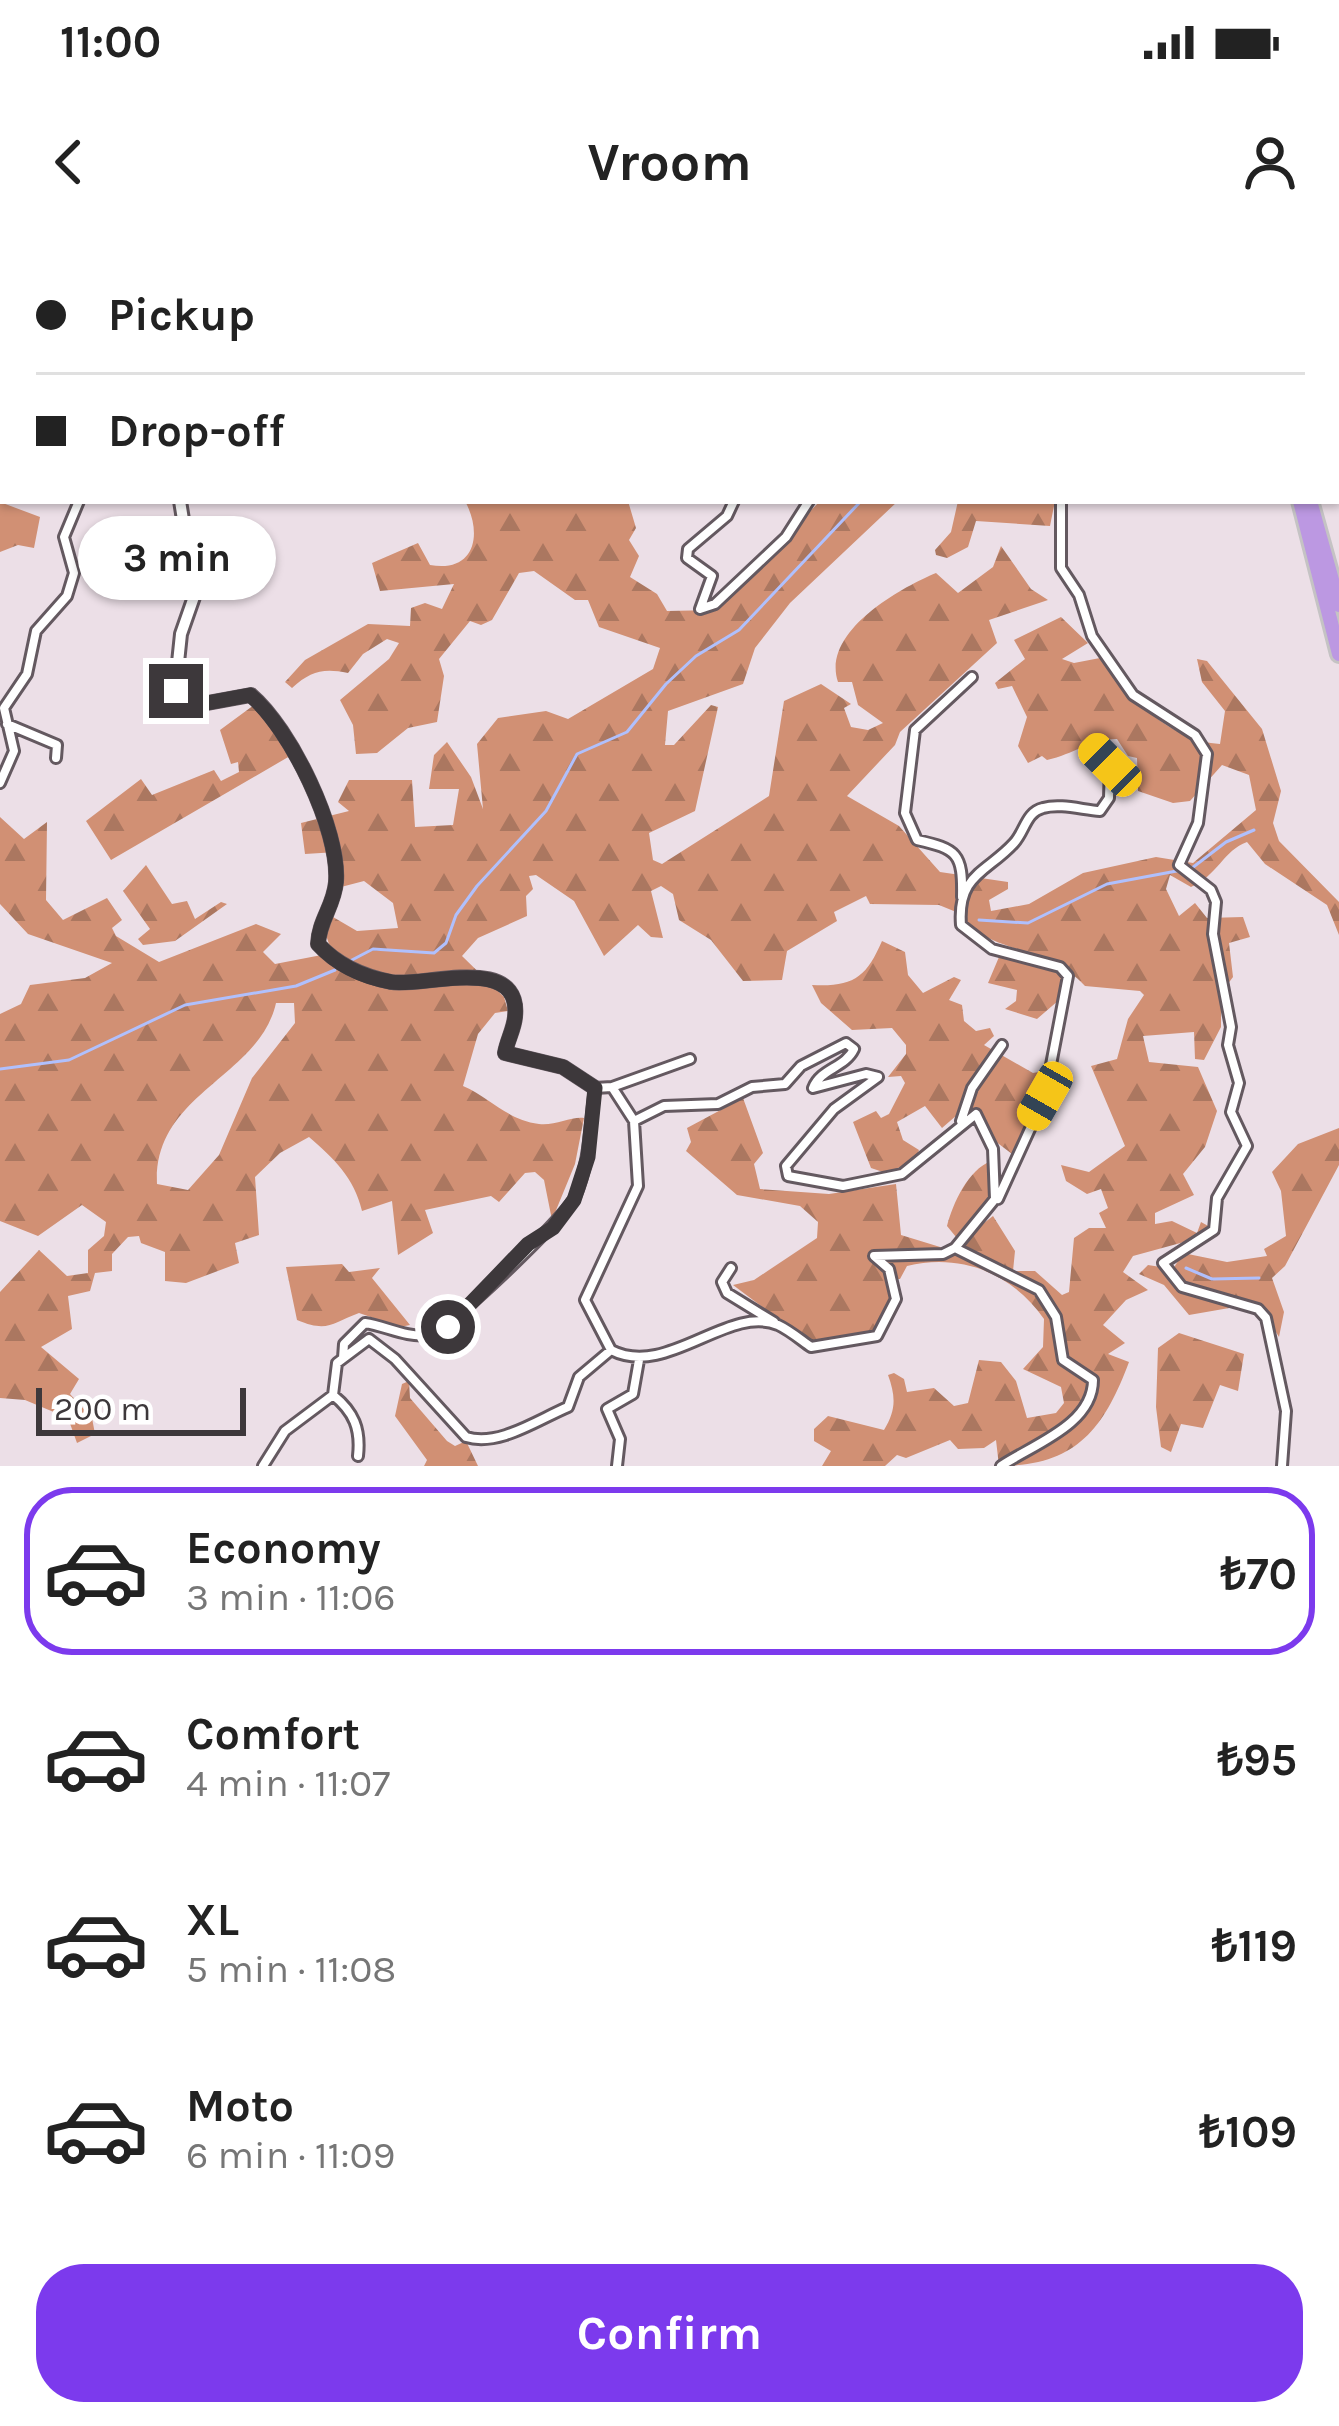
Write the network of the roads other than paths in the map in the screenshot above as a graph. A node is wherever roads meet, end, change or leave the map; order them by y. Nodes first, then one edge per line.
1 (78, 504) edge
2 (180, 504) edge
3 (733, 504) edge
4 (807, 504) edge
5 (1060, 504) edge
6 (1301, 504) edge
7 (1311, 504) edge
8 (1339, 605) edge
9 (1339, 654) edge
10 (972, 676) dead end
11 (5, 724) junction
12 (1091, 747) dead end
13 (56, 758) dead end
14 (0, 784) edge
15 (962, 904) junction
16 (1002, 1045) dead end
17 (690, 1059) dead end
18 (612, 1087) junction
19 (595, 1088) junction
20 (634, 1121) junction
21 (961, 1121) junction
22 (990, 1210) junction
23 (955, 1248) junction
24 (731, 1268) dead end
25 (775, 1323) junction
26 (611, 1351) junction
27 (344, 1359) junction
28 (639, 1360) junction
29 (333, 1395) junction
30 (358, 1456) dead end
31 (263, 1466) edge
32 (617, 1466) edge
33 (1001, 1466) edge
34 (1282, 1466) edge

1 - 11 street
2 - 19 street
3 - 4 street
5 - 34 street
6 - 9 highway
7 - 8 highway
10 - 15 street
11 - 13 street
11 - 14 street
12 - 15 street
15 - 22 street
16 - 21 street
17 - 18 street
18 - 19 street
18 - 20 street
19 - 27 street
20 - 21 street
20 - 26 street
21 - 22 street
22 - 23 street
23 - 25 street
23 - 33 street
24 - 25 street
25 - 28 street
26 - 27 street
26 - 28 street
27 - 29 street
28 - 32 street
29 - 30 street
29 - 31 street

